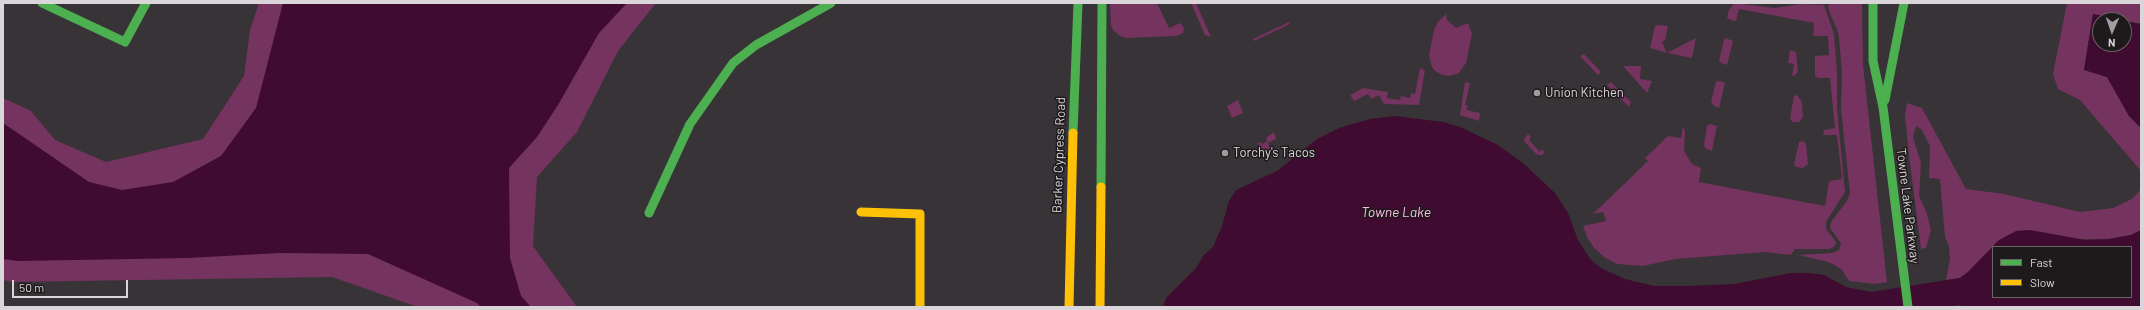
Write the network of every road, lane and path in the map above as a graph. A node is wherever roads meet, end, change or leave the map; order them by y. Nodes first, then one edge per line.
1 (42, 3) edge
2 (146, 3) edge
3 (831, 3) edge
4 (1078, 3) edge
5 (1102, 3) edge
6 (1872, 3) edge
7 (1904, 3) edge
8 (1883, 108) junction
9 (861, 212) dead end
10 (649, 213) dead end
11 (920, 307) edge
12 (1069, 307) edge
13 (1100, 307) edge
14 (1908, 307) edge

1 - 2 street
3 - 10 street
4 - 12 street, Barker Cypress Road
5 - 13 street
6 - 8 street, Towne Lake Parkway
7 - 8 street, Towne Lake Parkway
8 - 14 street, Towne Lake Parkway
9 - 11 street

